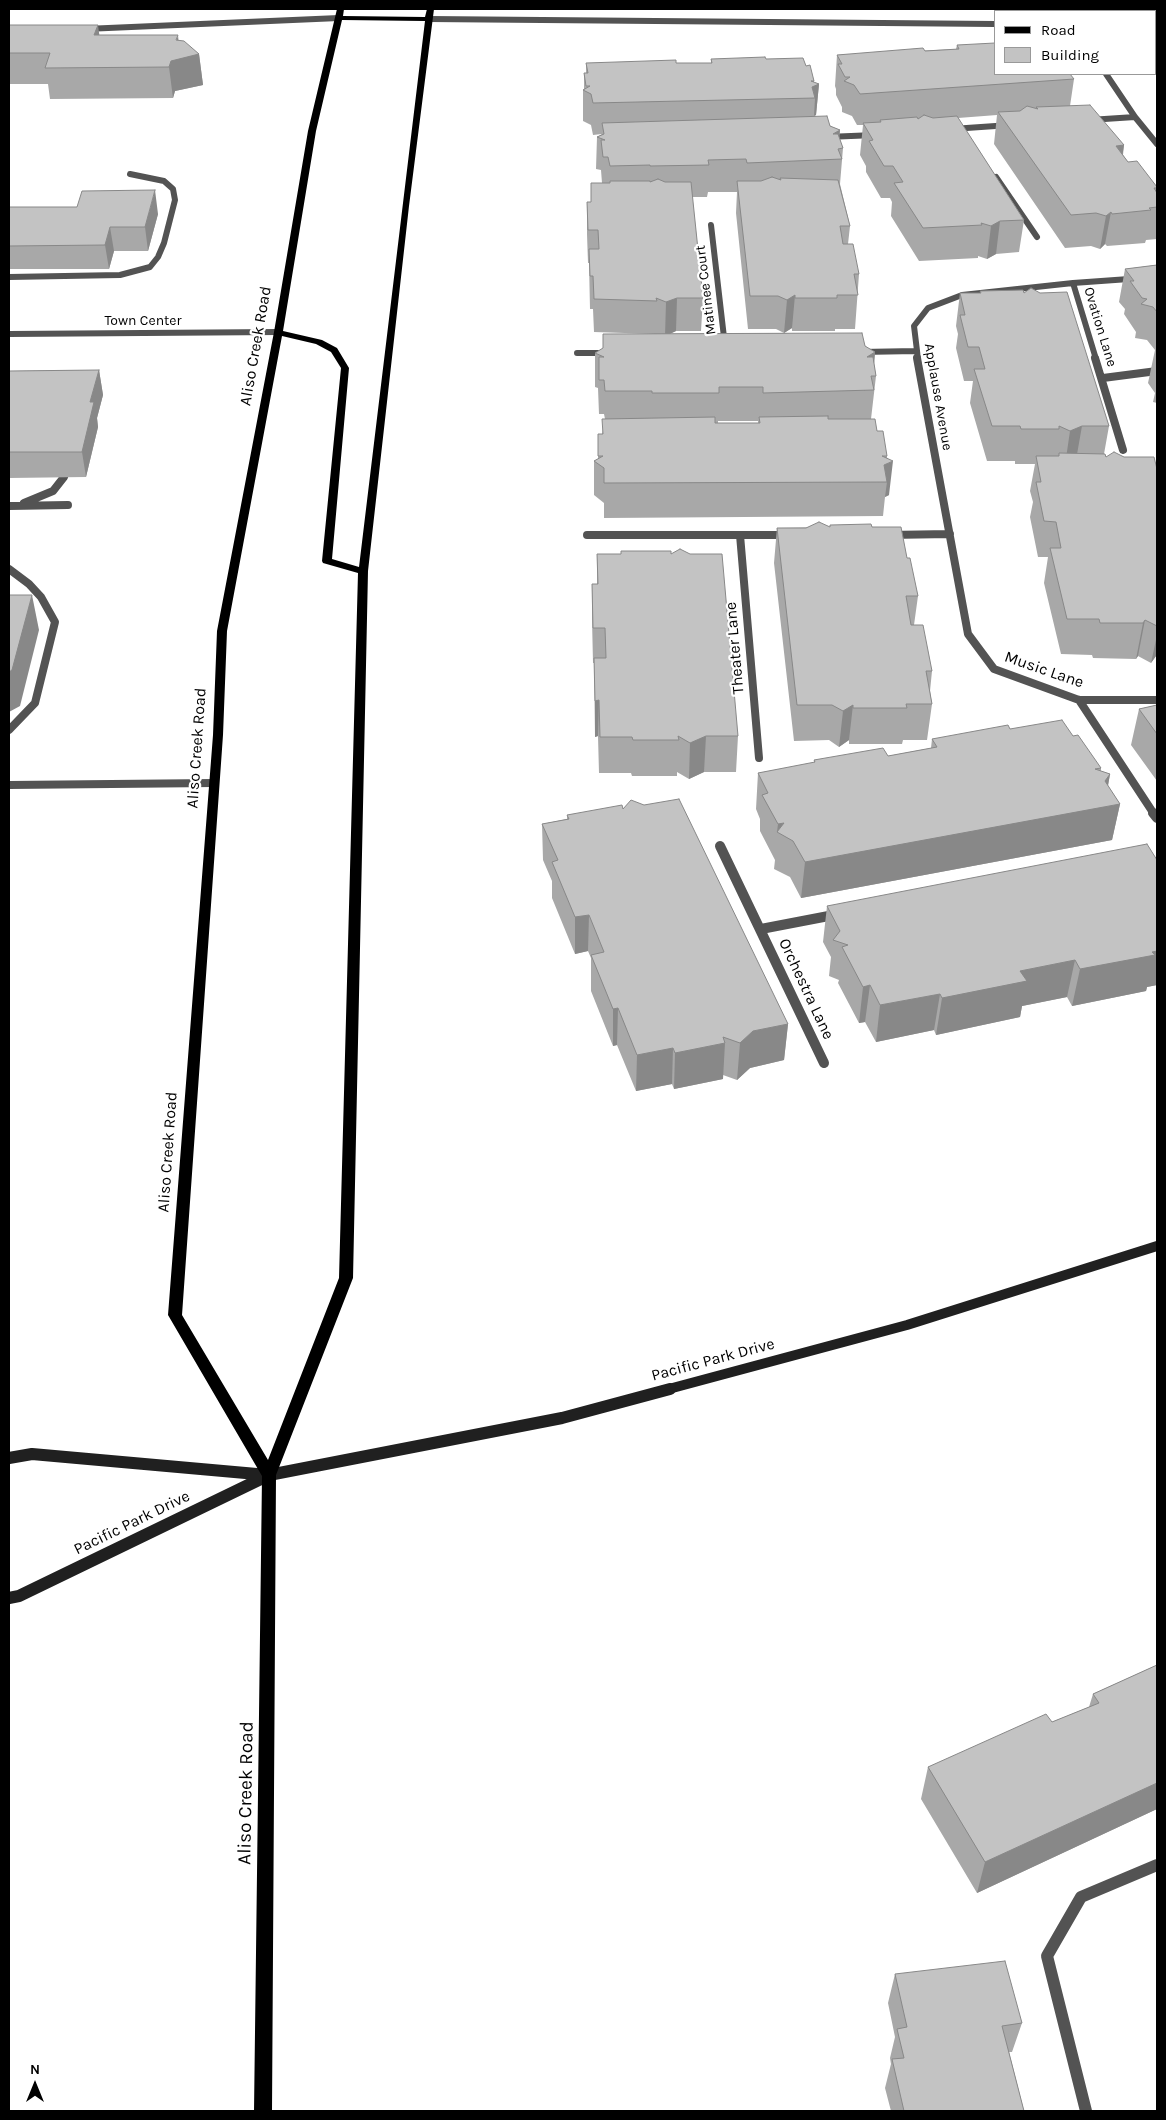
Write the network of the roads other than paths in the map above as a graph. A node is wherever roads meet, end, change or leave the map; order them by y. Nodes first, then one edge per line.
1 (341, 9) edge
2 (430, 9) edge
3 (339, 18) junction
4 (429, 19) junction
5 (994, 24) edge
6 (78, 29) edge
7 (1107, 75) edge
8 (1135, 117) junction
9 (1078, 121) edge
10 (1020, 125) edge
11 (962, 128) junction
12 (944, 130) edge
13 (887, 134) edge
14 (968, 136) edge
15 (820, 137) edge
16 (1157, 144) edge
17 (989, 167) edge
18 (130, 174) dead end
19 (712, 225) dead end
20 (1037, 237) dead end
21 (9, 277) edge
22 (1157, 277) edge
23 (1073, 283) junction
24 (278, 332) junction
25 (9, 334) edge
26 (716, 352) edge
27 (856, 352) edge
28 (916, 352) junction
29 (577, 353) dead end
30 (617, 353) edge
31 (1157, 371) edge
32 (1102, 378) junction
33 (1122, 450) dead end
34 (64, 477) edge
35 (68, 505) dead end
36 (9, 506) edge
37 (18, 506) junction
38 (950, 534) junction
39 (588, 535) dead end
40 (740, 535) junction
41 (798, 535) edge
42 (884, 535) edge
43 (9, 569) edge
44 (364, 572) junction
45 (968, 634) joint
46 (1079, 700) junction
47 (1157, 700) edge
48 (9, 730) edge
49 (759, 758) dead end
50 (214, 783) junction
51 (9, 785) edge
52 (1157, 818) edge
53 (720, 846) dead end
54 (848, 912) edge
55 (761, 929) junction
56 (824, 1062) dead end
57 (1157, 1246) edge
58 (9, 1458) edge
59 (269, 1475) junction
60 (9, 1598) edge
61 (1157, 1865) edge
62 (263, 2111) edge
63 (1086, 2111) edge

1 - 3 main road, Aliso Creek Road
2 - 4 main road, Aliso Creek Road
3 - 4 main road
3 - 6 street
3 - 24 main road, Aliso Creek Road
4 - 5 street
4 - 44 main road, Aliso Creek Road
7 - 8 street
8 - 9 street
8 - 16 street
10 - 11 street
11 - 12 street
11 - 14 street
13 - 15 street
17 - 20 street
18 - 21 street
19 - 26 street, Matinee Court
22 - 23 street, Applause Avenue
23 - 28 street, Applause Avenue
23 - 32 street, Ovation Lane
24 - 25 street, Town Center
24 - 44 main road
24 - 50 main road, Aliso Creek Road
27 - 28 street
28 - 38 street, Applause Avenue
29 - 30 street
31 - 32 street, Ovation Lane
32 - 33 street, Ovation Lane
34 - 37 street
35 - 37 street
36 - 37 street
38 - 42 street
38 - 45 street, Applause Avenue
39 - 40 street
40 - 41 street
40 - 49 street, Theater Lane
43 - 48 street
44 - 59 main road, Aliso Creek Road
45 - 46 street, Music Lane
46 - 47 street, Music Lane
46 - 52 street
50 - 51 street
50 - 59 main road, Aliso Creek Road
53 - 55 street, Orchestra Lane
54 - 55 street, Orchestra Lane
55 - 56 street, Orchestra Lane
57 - 59 main road, Pacific Park Drive
58 - 59 main road, Pacific Park Drive
59 - 60 main road, Pacific Park Drive
59 - 62 main road, Aliso Creek Road
61 - 63 street

